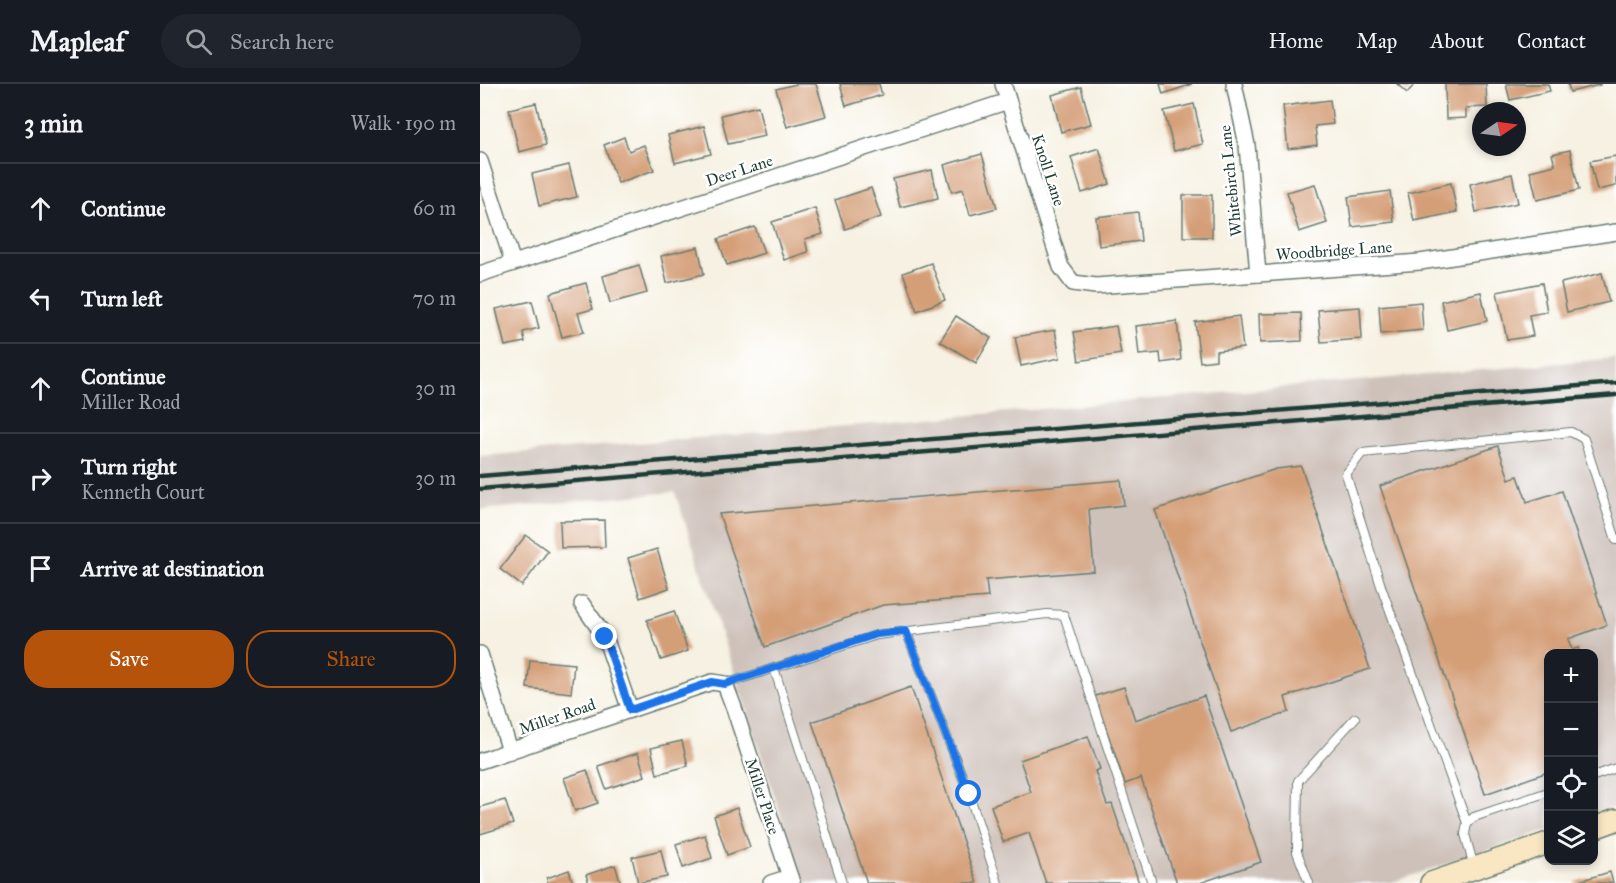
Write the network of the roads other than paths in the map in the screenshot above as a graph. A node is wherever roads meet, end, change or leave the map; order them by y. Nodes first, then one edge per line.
1 (1003, 84) edge
2 (1234, 84) edge
3 (1008, 101) junction
4 (480, 161) edge
5 (1616, 232) edge
6 (513, 263) junction
7 (1061, 267) joint
8 (480, 274) edge
9 (1258, 274) junction
10 (1616, 540) edge
11 (582, 604) dead end
12 (906, 631) junction
13 (480, 654) edge
14 (774, 668) junction
15 (725, 684) junction
16 (630, 710) junction
17 (1355, 718) dead end
18 (510, 751) junction
19 (480, 761) edge
20 (1616, 768) edge
21 (1598, 774) edge
22 (1544, 793) edge
23 (1616, 820) edge
24 (1467, 823) junction
25 (1598, 826) edge
26 (1544, 844) edge
27 (1475, 868) junction
28 (791, 880) edge
29 (771, 883) edge
30 (842, 883) edge
31 (998, 883) edge
32 (1152, 883) edge
33 (1309, 883) edge
34 (1431, 883) edge

1 - 3 street, Knoll Lane
2 - 9 street, Whitebirch Lane
3 - 6 street, Deer Lane
3 - 7 street, Knoll Lane
4 - 6 street
5 - 9 street, Woodbridge Lane
6 - 8 street, Deer Lane
7 - 9 street, Woodbridge Lane
10 - 24 lane
11 - 16 street
12 - 14 lane
12 - 31 lane
12 - 32 lane
13 - 18 street
14 - 15 lane
14 - 30 lane
15 - 16 street, Miller Road
15 - 28 street, Miller Place
16 - 18 street, Miller Road
17 - 33 lane
18 - 19 street, Miller Road
20 - 21 lane
22 - 24 lane
23 - 25 street
24 - 27 lane
26 - 27 street
27 - 34 street
28 - 29 street

